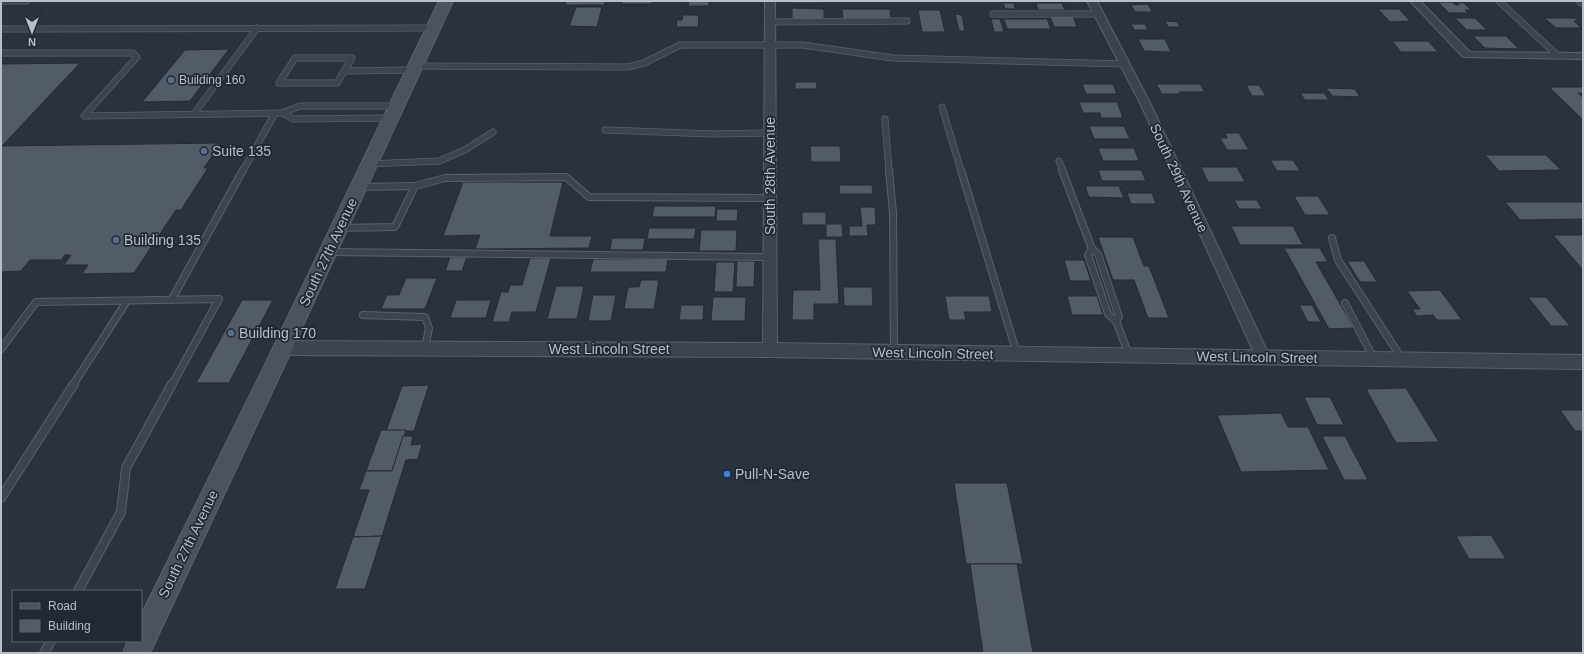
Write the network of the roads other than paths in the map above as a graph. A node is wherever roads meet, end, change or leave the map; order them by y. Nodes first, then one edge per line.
1 (1, 1) edge
2 (26, 1) edge
3 (446, 1) edge
4 (770, 1) edge
5 (1092, 1) edge
6 (1415, 1) edge
7 (1499, 1) edge
8 (993, 14) dead end
9 (1099, 14) junction
10 (907, 21) dead end
11 (770, 22) junction
12 (256, 28) junction
13 (433, 28) junction
14 (1, 29) edge
15 (770, 45) junction
16 (1, 54) edge
17 (1558, 56) junction
18 (1583, 56) edge
19 (1124, 64) junction
20 (414, 68) junction
21 (345, 70) junction
22 (942, 107) dead end
23 (393, 112) junction
24 (275, 113) junction
25 (282, 113) junction
26 (194, 114) junction
27 (885, 118) dead end
28 (605, 130) dead end
29 (493, 132) dead end
30 (770, 133) junction
31 (1059, 161) dead end
32 (369, 164) junction
33 (358, 186) junction
34 (415, 186) junction
35 (770, 198) junction
36 (339, 228) junction
37 (1332, 238) dead end
38 (1092, 249) junction
39 (328, 252) junction
40 (770, 257) junction
41 (172, 299) junction
42 (127, 301) junction
43 (1345, 304) dead end
44 (363, 315) dead end
45 (1116, 320) junction
46 (282, 348) junction
47 (425, 348) junction
48 (1, 349) edge
49 (770, 350) junction
50 (894, 352) junction
51 (1017, 354) junction
52 (1130, 355) junction
53 (1263, 357) junction
54 (1374, 359) junction
55 (1402, 359) junction
56 (1583, 362) edge
57 (1, 498) edge
58 (79, 590) edge
59 (142, 640) edge
60 (50, 642) edge
61 (141, 642) edge
62 (44, 653) edge
63 (136, 653) edge

1 - 2 lane
3 - 13 main road, South 27th Avenue
4 - 11 street, South 28th Avenue
5 - 9 street, South 29th Avenue
6 - 17 street
7 - 17 lane
8 - 9 lane
9 - 19 street, South 29th Avenue
10 - 11 lane
11 - 15 street, South 28th Avenue
12 - 13 lane
12 - 14 lane
12 - 26 lane
13 - 20 main road, South 27th Avenue
15 - 19 lane
15 - 20 lane
15 - 30 street, South 28th Avenue
16 - 26 lane
17 - 18 street
19 - 53 street, South 29th Avenue
20 - 21 lane
20 - 23 main road, South 27th Avenue
21 - 21 lane
22 - 51 lane
23 - 25 lane
23 - 25 lane
23 - 32 main road, South 27th Avenue
24 - 25 lane
24 - 26 lane
24 - 41 lane
27 - 50 lane
28 - 30 lane
29 - 32 lane
30 - 35 street, South 28th Avenue
31 - 38 lane
32 - 33 main road, South 27th Avenue
33 - 34 lane
33 - 36 main road, South 27th Avenue
34 - 35 lane
34 - 36 lane
35 - 40 street, South 28th Avenue
36 - 39 main road, South 27th Avenue
37 - 55 lane
38 - 45 lane
38 - 45 lane
39 - 40 lane
39 - 46 main road, South 27th Avenue
40 - 49 street, South 28th Avenue
41 - 42 lane
41 - 58 lane
42 - 48 lane
42 - 57 lane
43 - 54 lane
44 - 47 lane
45 - 52 lane
46 - 47 street, West Lincoln Street
46 - 59 main road, South 27th Avenue
47 - 49 street, West Lincoln Street
49 - 50 street, West Lincoln Street
50 - 51 street, West Lincoln Street
51 - 52 street, West Lincoln Street
52 - 53 street, West Lincoln Street
53 - 54 street, West Lincoln Street
54 - 55 street, West Lincoln Street
55 - 56 street, West Lincoln Street
60 - 62 lane
61 - 63 main road, South 27th Avenue

